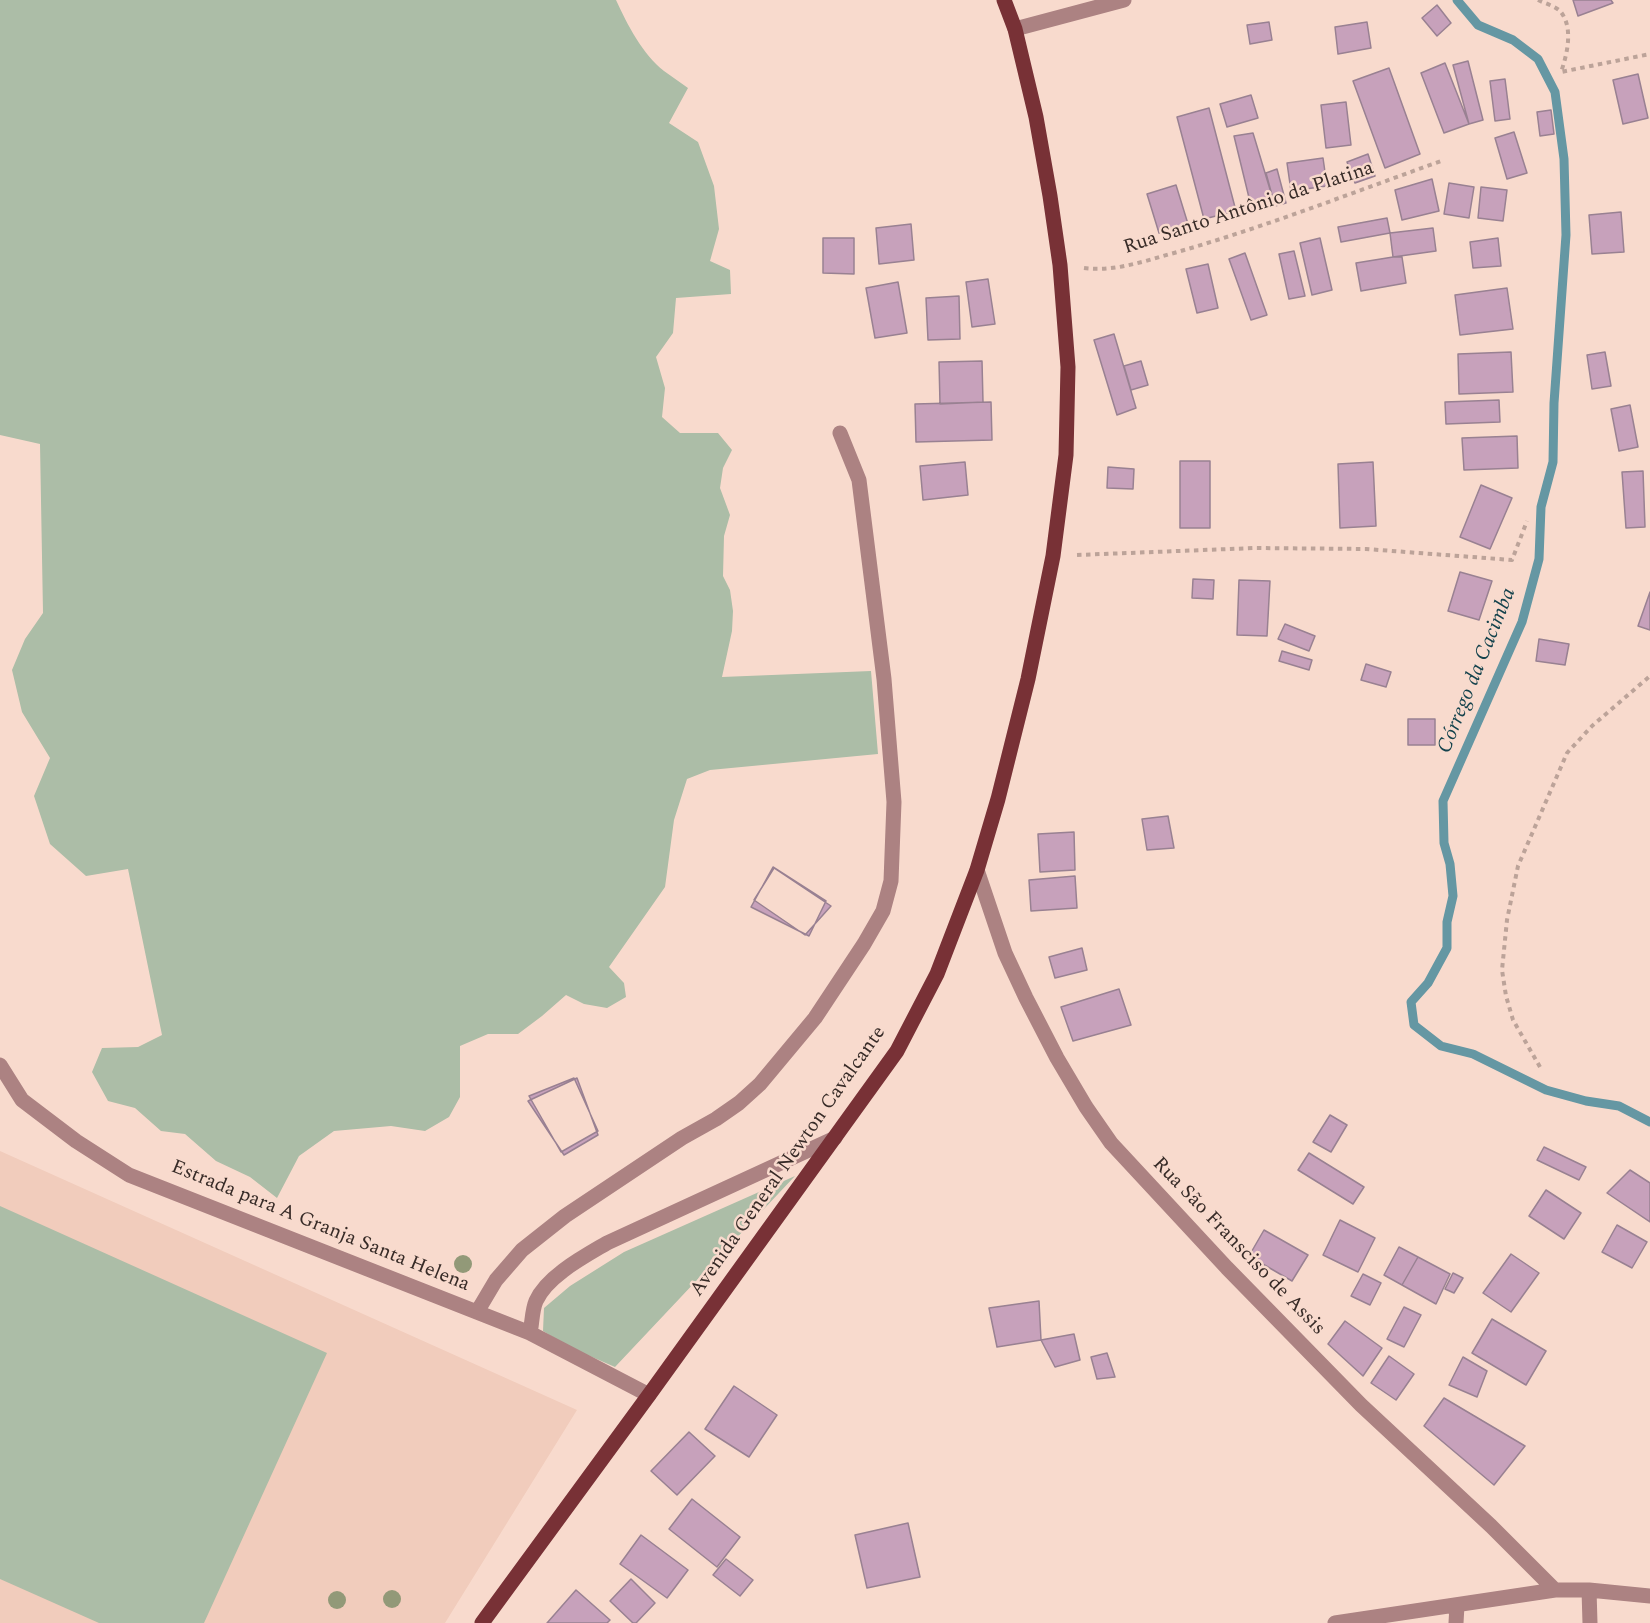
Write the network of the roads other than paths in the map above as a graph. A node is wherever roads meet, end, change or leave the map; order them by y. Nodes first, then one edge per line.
1 (1004, 0) edge
2 (1124, 0) edge
3 (1015, 29) junction
4 (840, 433) dead end
5 (976, 870) junction
6 (0, 1065) edge
7 (835, 1138) junction
8 (477, 1312) junction
9 (530, 1333) junction
10 (649, 1395) junction
11 (1555, 1590) junction
12 (1589, 1590) junction
13 (1650, 1596) edge
14 (1457, 1605) junction
15 (482, 1623) edge
16 (1335, 1623) edge
17 (1456, 1623) edge
18 (1590, 1623) edge

1 - 3 main road, Avenida General Newton Cavalcante
2 - 3 street
3 - 5 main road, Avenida General Newton Cavalcante
4 - 8 street
5 - 7 main road, Avenida General Newton Cavalcante
5 - 11 street, Rua São Fransciso de Assis
6 - 8 street, Estrada para A Granja Santa Helena
7 - 9 street
7 - 10 main road, Avenida General Newton Cavalcante
8 - 9 street, Estrada para A Granja Santa Helena
9 - 10 street, Estrada para A Granja Santa Helena
10 - 15 main road, Avenida General Newton Cavalcante
11 - 12 street
11 - 14 street
12 - 13 street
12 - 18 street
14 - 16 street
14 - 17 street

